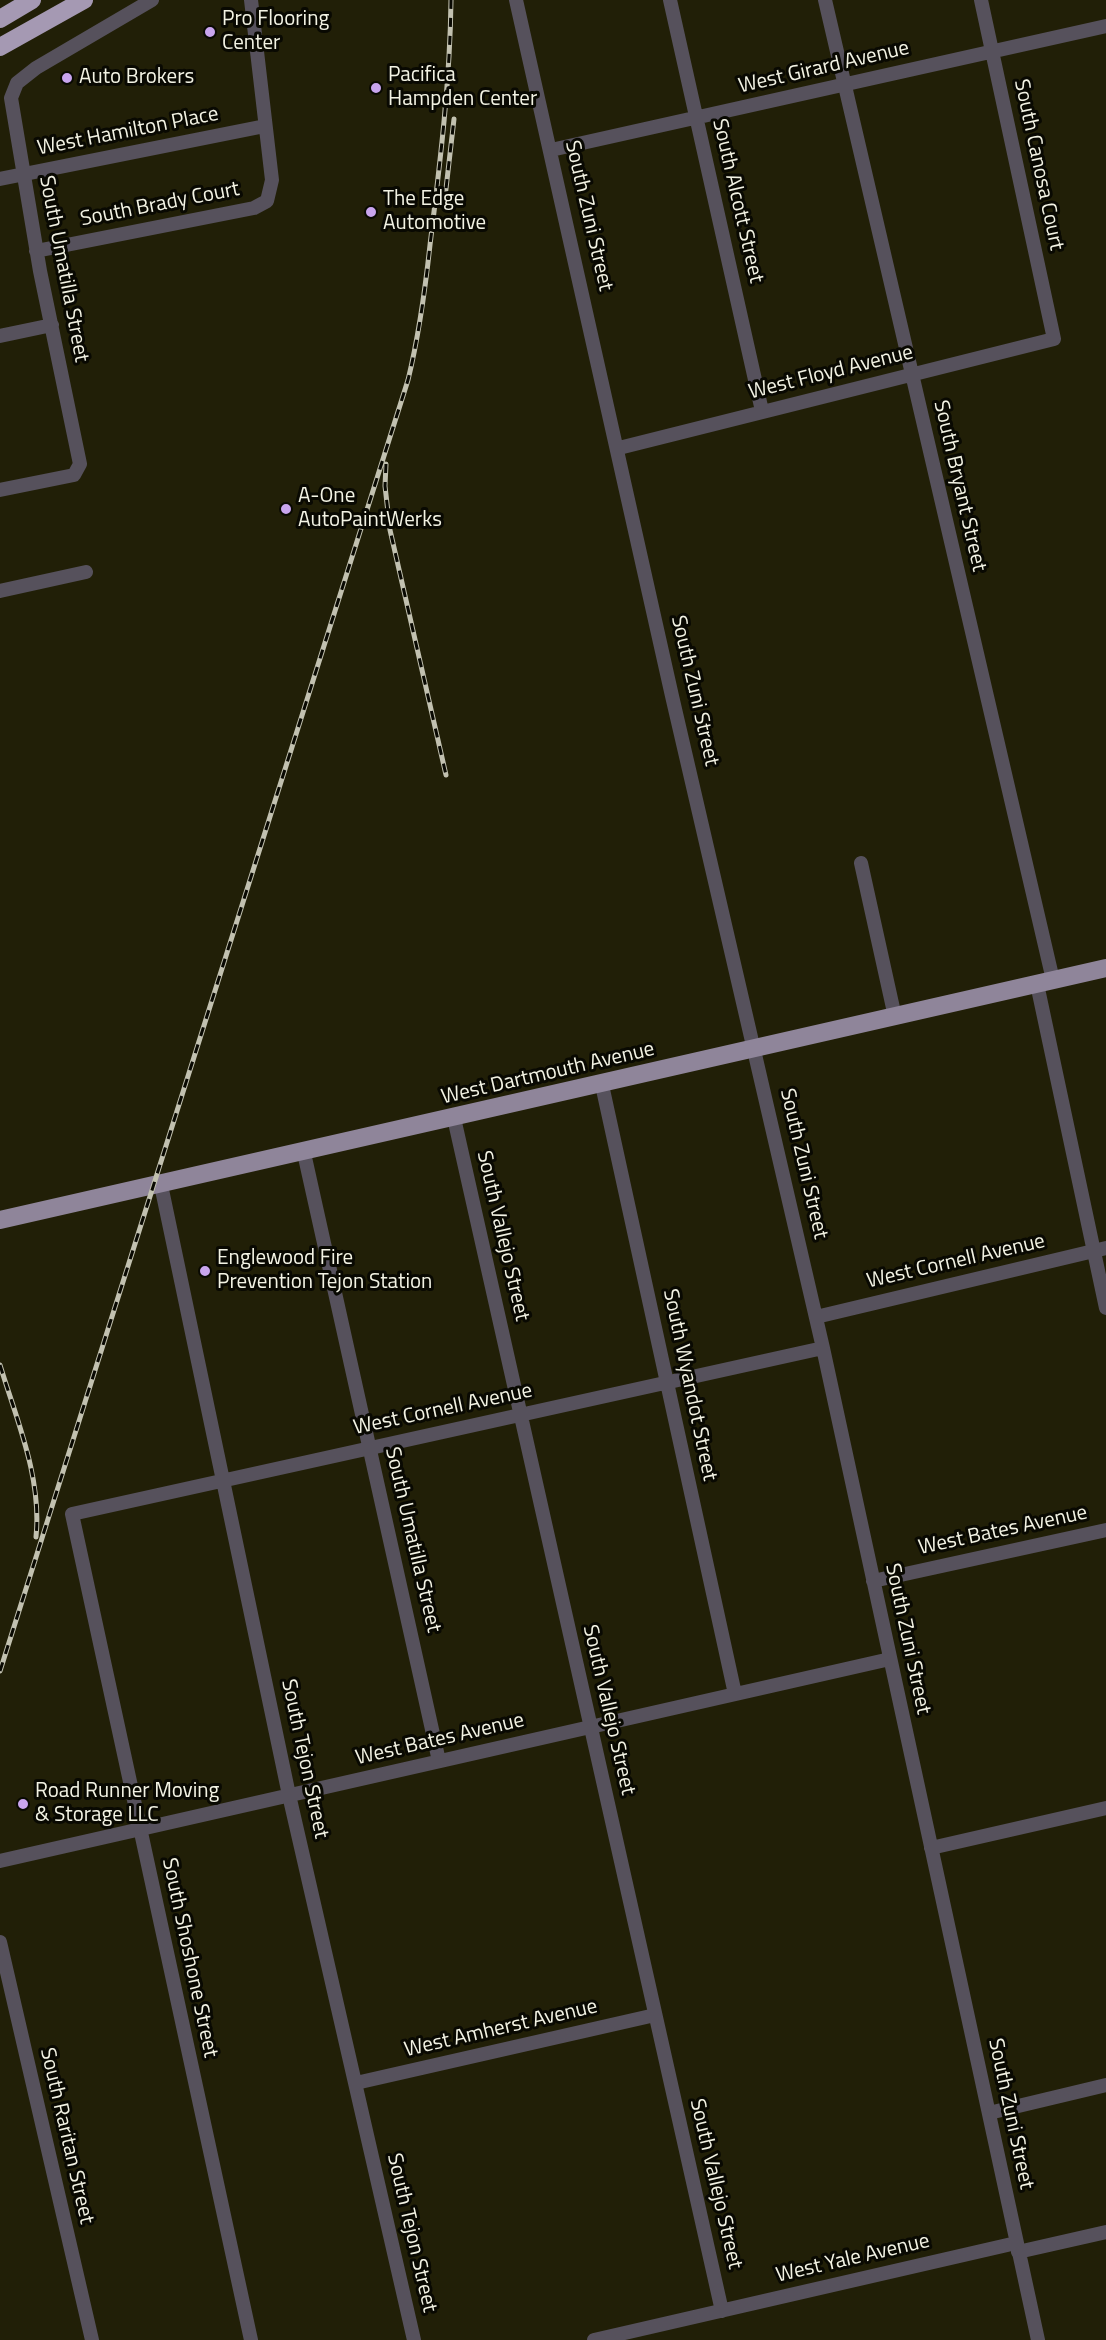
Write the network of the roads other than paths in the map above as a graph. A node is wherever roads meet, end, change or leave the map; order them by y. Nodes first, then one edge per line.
1 (32, 0) edge
2 (84, 0) edge
3 (152, 0) edge
4 (251, 0) edge
5 (516, 0) edge
6 (670, 0) edge
7 (825, 0) edge
8 (981, 0) edge
9 (0, 19) edge
10 (1106, 26) edge
11 (0, 47) edge
12 (992, 50) junction
13 (845, 86) junction
14 (697, 118) junction
15 (265, 126) junction
16 (551, 150) junction
17 (24, 174) junction
18 (0, 179) edge
19 (36, 251) junction
20 (52, 325) junction
21 (0, 336) edge
22 (1054, 339) joint
23 (912, 375) junction
24 (762, 411) junction
25 (619, 448) junction
26 (0, 490) edge
27 (86, 572) dead end
28 (0, 591) edge
29 (861, 863) dead end
30 (1106, 968) edge
31 (1045, 982) junction
32 (895, 1017) junction
33 (756, 1050) junction
34 (602, 1085) junction
35 (454, 1118) junction
36 (304, 1153) junction
37 (161, 1185) junction
38 (0, 1220) edge
39 (1100, 1250) edge
40 (1106, 1308) edge
41 (816, 1317) junction
42 (823, 1348) junction
43 (667, 1382) junction
44 (521, 1415) junction
45 (370, 1448) junction
46 (223, 1480) junction
47 (72, 1514) joint
48 (1106, 1530) edge
49 (873, 1581) junction
50 (890, 1659) junction
51 (735, 1694) junction
52 (591, 1727) junction
53 (439, 1761) junction
54 (289, 1795) junction
55 (1106, 1808) edge
56 (140, 1829) junction
57 (931, 1848) junction
58 (0, 1861) edge
59 (0, 1942) edge
60 (655, 2015) junction
61 (356, 2083) junction
62 (1106, 2085) edge
63 (989, 2113) junction
64 (1106, 2232) edge
65 (1017, 2247) junction
66 (722, 2311) junction
67 (92, 2340) edge
68 (251, 2340) edge
69 (414, 2340) edge
70 (594, 2340) edge
71 (1038, 2340) edge

1 - 9 highway
2 - 11 highway
3 - 17 street, South Umatilla Street
4 - 15 street, South Brady Court
5 - 16 street, South Zuni Street
6 - 14 street, South Alcott Street
7 - 13 street, South Bryant Street
8 - 12 street, South Canosa Court
10 - 12 street, West Girard Avenue
12 - 13 street, West Girard Avenue
12 - 22 street, South Canosa Court
13 - 14 street, West Girard Avenue
13 - 23 street, South Bryant Street
14 - 16 street, West Girard Avenue
14 - 24 street, South Alcott Street
15 - 17 street, West Hamilton Place
15 - 19 street, South Brady Court
16 - 25 street, South Zuni Street
17 - 18 street, West Hamilton Place
17 - 19 street, South Umatilla Street
19 - 20 street, South Umatilla Street
20 - 21 street
20 - 26 street, South Umatilla Street
22 - 23 street, West Floyd Avenue
23 - 24 street, West Floyd Avenue
23 - 31 street, South Bryant Street
24 - 25 street, West Floyd Avenue
25 - 33 street, South Zuni Street
27 - 28 street
29 - 32 street
30 - 31 main road, West Dartmouth Avenue
31 - 32 main road, West Dartmouth Avenue
31 - 39 street, South Bryant Street
32 - 33 main road, West Dartmouth Avenue
33 - 34 main road, West Dartmouth Avenue
33 - 41 street, South Zuni Street
34 - 35 main road, West Dartmouth Avenue
34 - 43 street, South Wyandot Street
35 - 36 main road, West Dartmouth Avenue
35 - 44 street, South Vallejo Street
36 - 37 main road, West Dartmouth Avenue
36 - 45 street, South Umatilla Street
37 - 38 main road, West Dartmouth Avenue
37 - 46 street, South Tejon Street
39 - 40 street, South Bryant Street
39 - 41 street, West Cornell Avenue
41 - 42 street, South Zuni Street
42 - 43 street, West Cornell Avenue
42 - 49 street, South Zuni Street
43 - 44 street, West Cornell Avenue
43 - 51 street, South Wyandot Street
44 - 45 street, West Cornell Avenue
44 - 52 street, South Vallejo Street
45 - 46 street, West Cornell Avenue
45 - 53 street, South Umatilla Street
46 - 47 street, West Cornell Avenue
46 - 54 street, South Tejon Street
47 - 56 street, South Shoshone Street
48 - 49 street, West Bates Avenue
49 - 50 street, South Zuni Street
50 - 51 street, West Bates Avenue
50 - 57 street, South Zuni Street
51 - 52 street, West Bates Avenue
52 - 53 street, West Bates Avenue
52 - 60 street, South Vallejo Street
53 - 54 street, West Bates Avenue
54 - 56 street, West Bates Avenue
54 - 61 street, South Tejon Street
55 - 57 street
56 - 58 street, West Bates Avenue
56 - 68 street, South Shoshone Street
57 - 63 street, South Zuni Street
59 - 67 street, South Raritan Street
60 - 61 street, West Amherst Avenue
60 - 66 street, South Vallejo Street
61 - 69 street, South Tejon Street
62 - 63 street
63 - 65 street, South Zuni Street
64 - 65 street, West Yale Avenue
65 - 66 street, West Yale Avenue
65 - 71 street, South Zuni Street
66 - 70 street, West Yale Avenue

